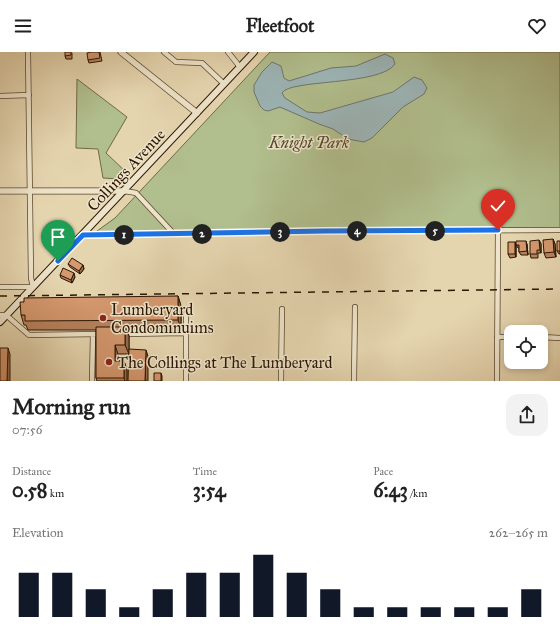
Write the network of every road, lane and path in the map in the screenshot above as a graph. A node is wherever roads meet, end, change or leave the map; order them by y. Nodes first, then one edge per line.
1 (28, 52) edge
2 (121, 52) edge
3 (164, 52) edge
4 (228, 52) edge
5 (254, 52) edge
6 (240, 67) junction
7 (224, 84) junction
8 (29, 95) junction
9 (0, 96) edge
10 (197, 113) junction
11 (0, 191) edge
12 (31, 191) junction
13 (125, 191) junction
14 (498, 230) junction
15 (560, 230) edge
16 (174, 234) junction
17 (83, 235) junction
18 (0, 287) edge
19 (33, 287) junction
20 (355, 307) dead end
21 (282, 309) dead end
22 (186, 314) dead end
23 (3, 315) edge
24 (0, 322) edge
25 (186, 333) junction
26 (93, 334) junction
27 (108, 334) edge
28 (116, 334) edge
29 (548, 337) edge
30 (497, 338) junction
31 (504, 338) edge
32 (560, 338) edge
33 (92, 381) edge
34 (186, 381) edge
35 (281, 381) edge
36 (354, 381) edge
37 (497, 381) edge

1 - 8 street
2 - 10 street
3 - 7 street
4 - 6 street
5 - 6 main road, Collings Avenue
6 - 7 main road, Collings Avenue
7 - 10 main road, Collings Avenue
8 - 9 street
8 - 12 street
10 - 13 main road, Collings Avenue
11 - 12 street
12 - 13 street
12 - 19 street
13 - 16 street
13 - 17 main road, Collings Avenue
14 - 15 street
14 - 16 street
14 - 30 street
16 - 17 street
17 - 19 main road, Collings Avenue
18 - 19 street
19 - 23 main road, Collings Avenue
20 - 36 street
21 - 35 street
22 - 25 street
23 - 24 main road, Collings Avenue
23 - 26 street
25 - 28 street
25 - 34 street
26 - 27 street
26 - 33 street
29 - 32 street
30 - 31 street
30 - 37 street

